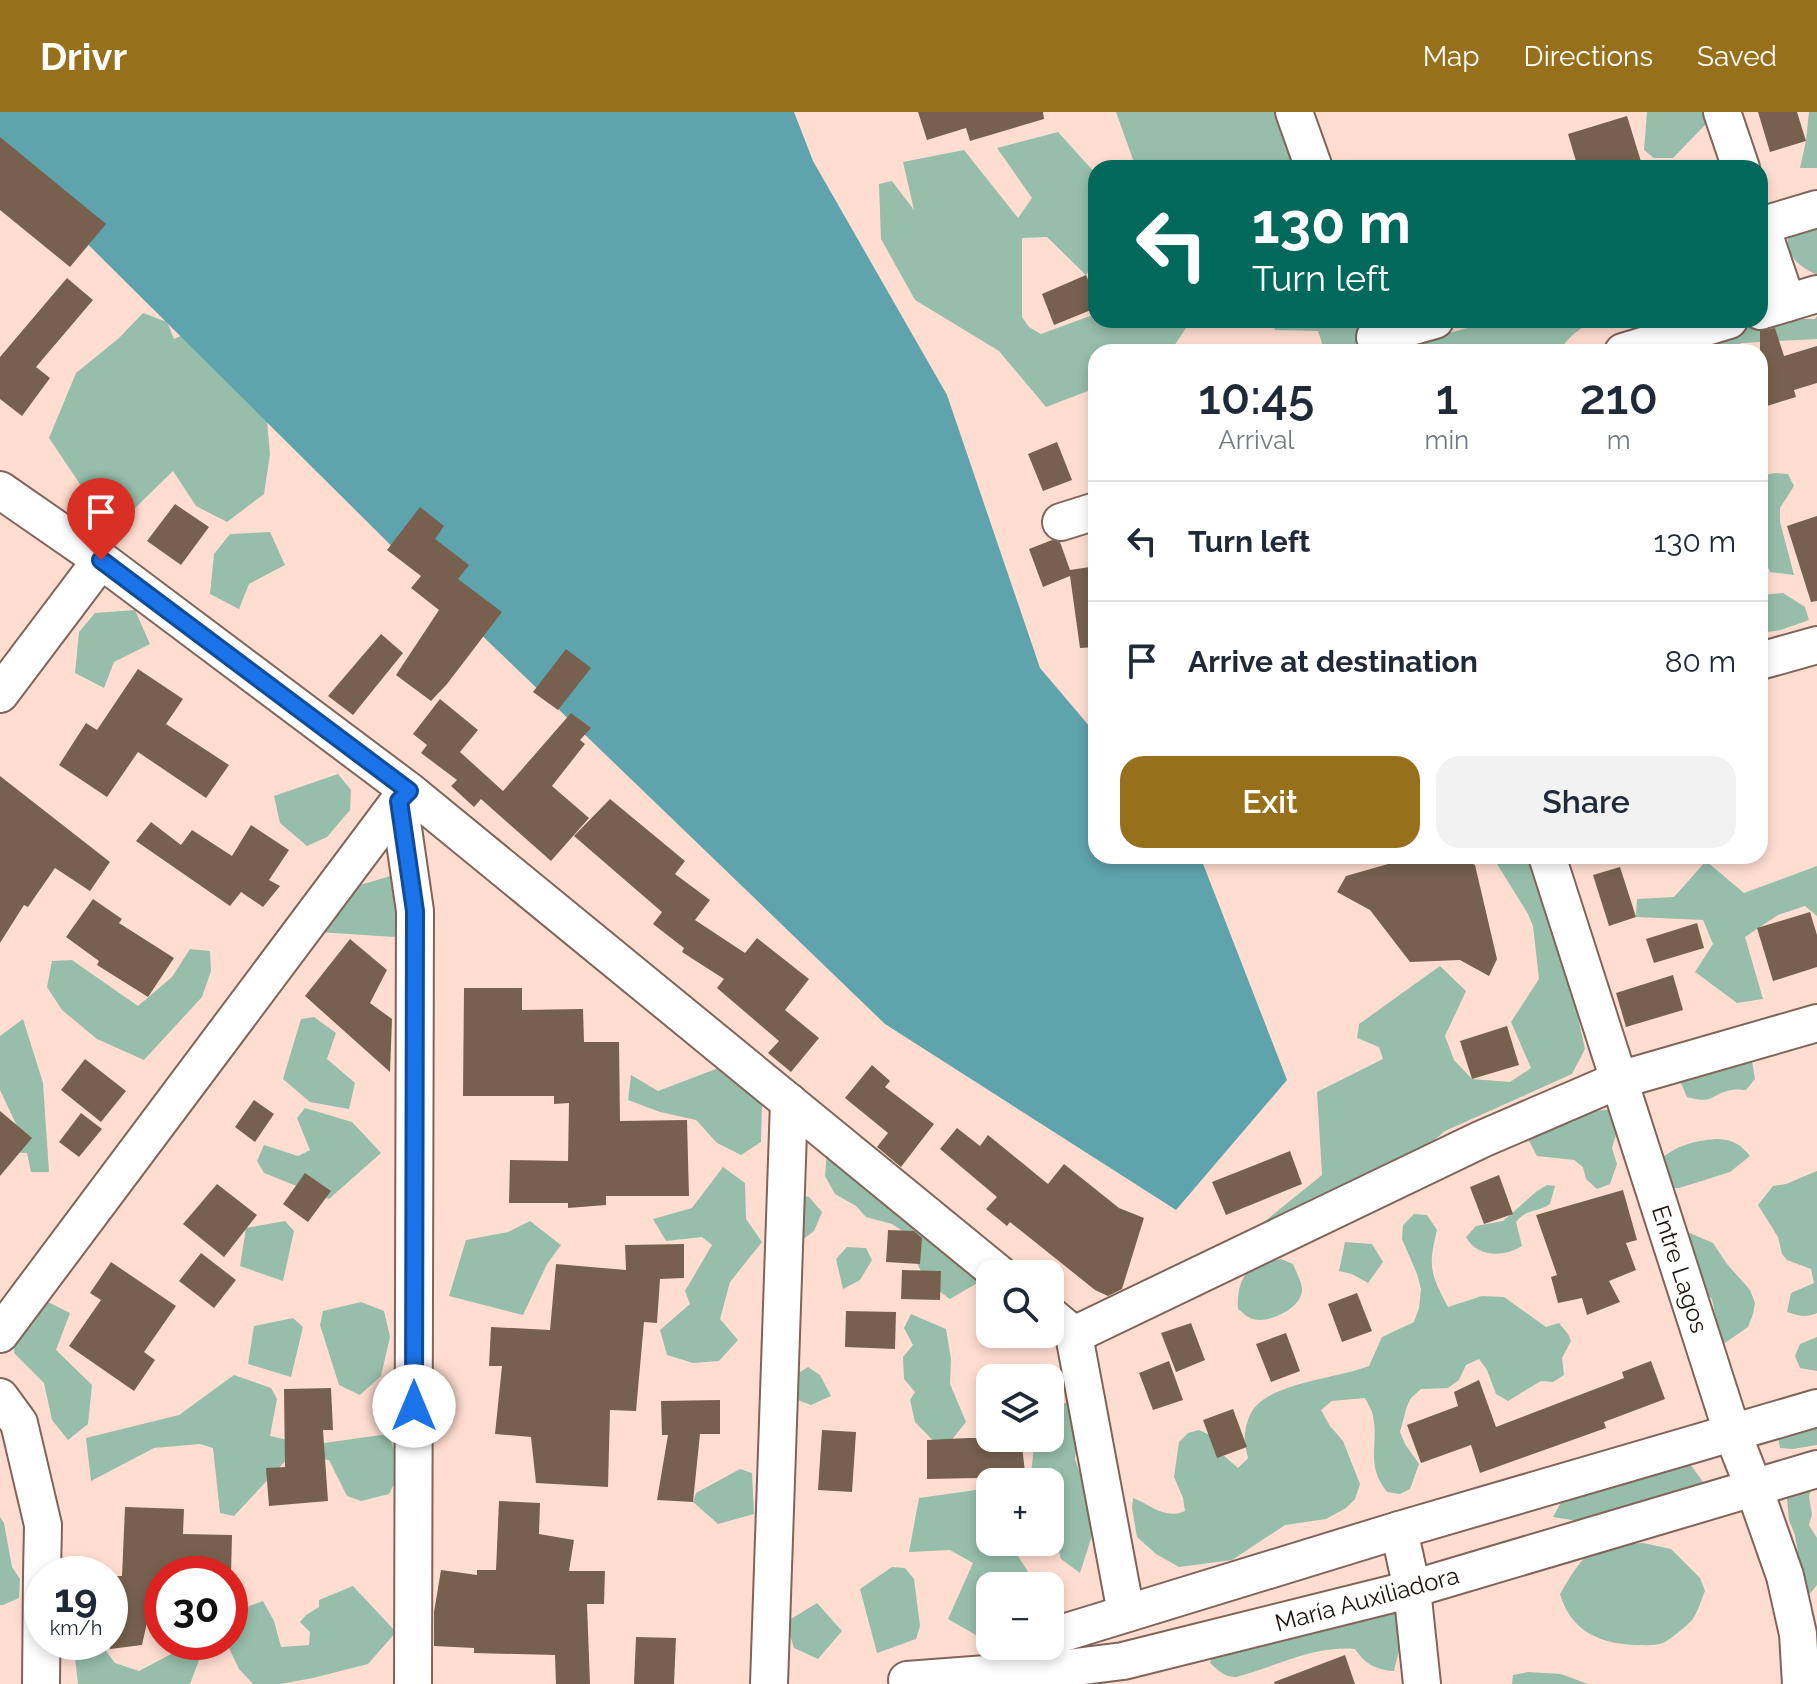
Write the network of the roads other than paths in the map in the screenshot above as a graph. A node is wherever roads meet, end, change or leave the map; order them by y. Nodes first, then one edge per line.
1 (1294, 112) edge
2 (1722, 112) edge
3 (1311, 160) edge
4 (1738, 160) edge
5 (1817, 209) edge
6 (1768, 223) edge
7 (1768, 247) edge
8 (1788, 302) edge
9 (1404, 328) edge
10 (1702, 328) edge
11 (1374, 336) edge
12 (1650, 344) edge
13 (0, 490) edge
14 (1088, 514) edge
15 (1061, 522) dead end
16 (101, 560) junction
17 (1817, 645) edge
18 (1768, 659) edge
19 (0, 694) edge
20 (404, 796) junction
21 (1550, 864) edge
22 (1817, 1023) edge
23 (1619, 1080) junction
24 (789, 1102) junction
25 (982, 1260) edge
26 (1064, 1324) edge
27 (0, 1334) edge
28 (1064, 1334) edge
29 (0, 1397) edge
30 (1817, 1408) edge
31 (1732, 1432) junction
32 (1817, 1469) edge
33 (1754, 1488) junction
34 (1399, 1530) junction
35 (42, 1556) edge
36 (1412, 1589) junction
37 (1126, 1613) junction
38 (1808, 1632) edge
39 (1064, 1633) edge
40 (976, 1659) edge
41 (41, 1660) edge
42 (1067, 1676) edge
43 (898, 1682) edge
44 (41, 1684) edge
45 (413, 1684) edge
46 (769, 1684) edge
47 (1422, 1684) edge
48 (1801, 1684) edge

1 - 3 street
2 - 4 street
5 - 6 street
7 - 8 street
9 - 11 street
10 - 12 street
13 - 16 street
14 - 15 street
16 - 19 street
16 - 20 street
17 - 18 street
20 - 24 street
20 - 27 street
20 - 45 street
21 - 23 street, Entre Lagos
22 - 23 street
23 - 26 street
23 - 31 street, Entre Lagos
24 - 25 street
24 - 46 street
28 - 37 street
29 - 35 street
30 - 31 street
31 - 33 street, Entre Lagos
31 - 34 street
32 - 33 street, María Auxiliadora
33 - 36 street, María Auxiliadora
33 - 38 street, Entre Lagos
34 - 36 street
34 - 37 street
36 - 42 street, María Auxiliadora
36 - 47 street
37 - 39 street
38 - 48 street, Entre Lagos
40 - 43 street, María Auxiliadora
41 - 44 street
42 - 43 street, María Auxiliadora

